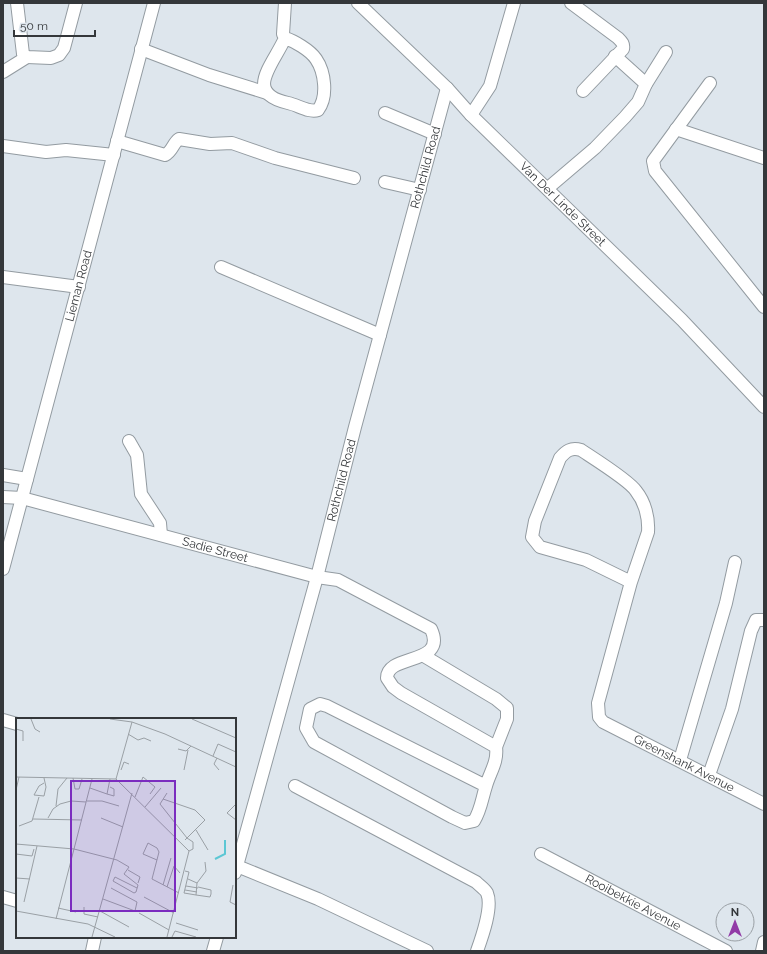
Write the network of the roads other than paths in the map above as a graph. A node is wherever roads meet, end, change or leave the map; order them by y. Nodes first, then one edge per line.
1 (18, 3) edge
2 (76, 3) edge
3 (154, 3) edge
4 (285, 3) edge
5 (514, 3) edge
6 (571, 3) edge
7 (366, 5) edge
8 (285, 38) junction
9 (142, 50) junction
10 (666, 52) dead end
11 (615, 56) junction
12 (27, 57) junction
13 (3, 72) edge
14 (710, 83) dead end
15 (646, 84) junction
16 (447, 88) junction
17 (583, 92) dead end
18 (267, 94) junction
19 (384, 113) dead end
20 (471, 115) junction
21 (676, 129) junction
22 (435, 134) junction
23 (117, 141) junction
24 (3, 146) edge
25 (114, 155) junction
26 (764, 158) edge
27 (354, 178) dead end
28 (385, 182) dead end
29 (548, 188) junction
30 (420, 190) junction
31 (221, 267) dead end
32 (3, 276) edge
33 (79, 287) junction
34 (764, 307) edge
35 (380, 335) junction
36 (764, 407) edge
37 (129, 441) dead end
38 (3, 475) edge
39 (27, 479) junction
40 (3, 497) edge
41 (22, 498) junction
42 (161, 535) junction
43 (735, 562) dead end
44 (3, 569) edge
45 (317, 577) junction
46 (631, 582) junction
47 (764, 620) edge
48 (424, 656) junction
49 (3, 720) edge
50 (16, 724) edge
51 (496, 747) junction
52 (680, 760) junction
53 (709, 775) junction
54 (295, 786) dead end
55 (486, 786) junction
56 (764, 804) edge
57 (541, 854) dead end
58 (236, 869) edge
59 (3, 897) edge
60 (16, 901) edge
61 (95, 938) edge
62 (217, 938) edge
63 (764, 942) edge
64 (92, 951) edge
65 (213, 951) edge
66 (427, 951) edge
67 (476, 951) edge
68 (726, 951) edge
69 (762, 951) edge

1 - 12 street
2 - 12 street
3 - 9 street, Lieman Road
4 - 8 street
5 - 20 street
6 - 11 street
7 - 16 street, Van Der Linde Street
8 - 18 street
8 - 18 street
9 - 18 street
9 - 23 street, Lieman Road
10 - 15 street
11 - 15 street
11 - 17 street
12 - 13 street
14 - 21 street
15 - 29 street
16 - 20 street, Van Der Linde Street
16 - 22 street, Rothchild Road
19 - 22 street
20 - 29 street, Van Der Linde Street
21 - 26 street
21 - 34 street
22 - 30 street, Rothchild Road
23 - 25 street, Lieman Road
23 - 27 street
24 - 25 street
25 - 33 street, Lieman Road
28 - 30 street
29 - 36 street, Van Der Linde Street
30 - 35 street, Rothchild Road
31 - 35 street
32 - 33 street
33 - 39 street, Lieman Road
35 - 45 street, Rothchild Road
37 - 42 street
38 - 39 street
39 - 41 street, Lieman Road
40 - 41 street, Sadie Street
41 - 42 street, Sadie Street
41 - 44 street, Lieman Road
42 - 45 street, Sadie Street
43 - 52 street
45 - 48 street, Sadie Street
45 - 58 street, Rothchild Road
46 - 46 street
46 - 52 street, Greenshank Avenue
47 - 53 street
48 - 51 street
48 - 51 street
49 - 50 street
51 - 55 street
52 - 53 street, Greenshank Avenue
53 - 56 street, Greenshank Avenue
54 - 67 street
55 - 55 street
57 - 68 street, Rooibekkie Avenue
58 - 66 street
59 - 60 street
61 - 64 street
62 - 65 street
63 - 69 street

